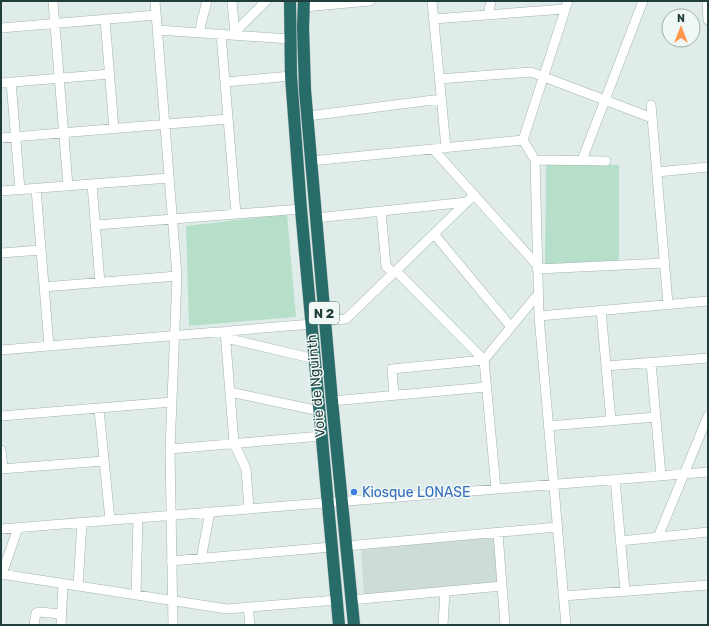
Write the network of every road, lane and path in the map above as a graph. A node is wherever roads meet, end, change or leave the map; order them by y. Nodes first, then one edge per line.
1 (53, 1) edge
2 (155, 1) edge
3 (207, 1) edge
4 (232, 1) edge
5 (266, 1) edge
6 (290, 1) edge
7 (370, 1) edge
8 (432, 1) edge
9 (491, 1) edge
10 (643, 1) edge
11 (707, 1) edge
12 (304, 4) edge
13 (567, 5) edge
14 (156, 15) junction
15 (488, 15) junction
16 (106, 19) junction
17 (434, 19) junction
18 (708, 20) edge
19 (55, 23) junction
20 (1, 28) edge
21 (157, 30) junction
22 (200, 32) junction
23 (221, 34) junction
24 (235, 34) junction
25 (290, 40) junction
26 (110, 74) junction
27 (291, 76) junction
28 (543, 77) junction
29 (59, 78) junction
30 (439, 79) junction
31 (11, 82) junction
32 (225, 82) junction
33 (1, 83) edge
34 (441, 99) junction
35 (605, 100) junction
36 (651, 105) dead end
37 (308, 116) junction
38 (652, 118) junction
39 (228, 119) junction
40 (165, 125) junction
41 (114, 129) junction
42 (64, 133) junction
43 (16, 137) junction
44 (1, 138) edge
45 (523, 140) junction
46 (446, 148) junction
47 (433, 149) junction
48 (535, 160) junction
49 (582, 160) junction
50 (311, 161) junction
51 (606, 161) dead end
52 (708, 167) edge
53 (657, 172) junction
54 (169, 178) junction
55 (92, 184) junction
56 (68, 186) junction
57 (36, 188) junction
58 (20, 190) junction
59 (1, 191) edge
60 (474, 195) junction
61 (467, 202) junction
62 (302, 209) junction
63 (381, 211) junction
64 (236, 214) junction
65 (173, 218) junction
66 (316, 218) junction
67 (96, 225) junction
68 (434, 234) junction
69 (41, 250) junction
70 (1, 253) edge
71 (665, 263) junction
72 (537, 267) junction
73 (394, 272) junction
74 (177, 276) junction
75 (100, 282) junction
76 (44, 287) junction
77 (538, 294) junction
78 (708, 301) edge
79 (668, 304) junction
80 (602, 310) junction
81 (538, 316) junction
82 (325, 321) junction
83 (312, 324) junction
84 (511, 327) junction
85 (175, 335) junction
86 (226, 335) junction
87 (49, 346) junction
88 (1, 350) edge
89 (708, 358) edge
90 (315, 359) junction
91 (484, 360) junction
92 (651, 363) junction
93 (606, 366) junction
94 (486, 388) junction
95 (230, 392) junction
96 (394, 395) junction
97 (332, 400) junction
98 (172, 402) junction
99 (99, 408) junction
100 (320, 411) junction
101 (1, 416) edge
102 (708, 416) edge
103 (656, 417) junction
104 (611, 421) junction
105 (548, 426) junction
106 (322, 436) junction
107 (234, 443) junction
108 (170, 449) junction
109 (1, 450) edge
110 (104, 461) junction
111 (2, 469) edge
112 (708, 472) edge
113 (683, 474) junction
114 (661, 475) junction
115 (615, 479) junction
116 (553, 484) junction
117 (496, 489) junction
118 (342, 501) junction
119 (328, 502) junction
120 (249, 509) junction
121 (210, 512) junction
122 (171, 515) junction
123 (138, 518) junction
124 (110, 520) junction
125 (82, 523) junction
126 (557, 527) junction
127 (18, 528) junction
128 (1, 529) edge
129 (498, 532) junction
130 (708, 532) edge
131 (658, 537) junction
132 (620, 541) junction
133 (346, 546) junction
134 (332, 547) junction
135 (201, 559) junction
136 (171, 561) junction
137 (2, 574) edge
138 (63, 584) junction
139 (708, 585) edge
140 (78, 586) junction
141 (502, 586) junction
142 (445, 591) junction
143 (625, 591) junction
144 (136, 595) junction
145 (563, 596) junction
146 (171, 600) junction
147 (337, 600) junction
148 (351, 600) junction
149 (248, 607) junction
150 (61, 614) junction
151 (34, 625) edge
152 (61, 625) edge
153 (173, 625) edge
154 (250, 625) edge
155 (339, 625) edge
156 (354, 625) edge
157 (443, 625) edge
158 (505, 625) edge
159 (566, 625) edge

1 - 19 street
2 - 14 street
3 - 22 street
4 - 24 street
5 - 24 street
6 - 25 highway, Voie de Nguinth / N 2
7 - 12 street
8 - 17 street
9 - 15 street
10 - 35 street
11 - 18 street
12 - 37 highway, Voie de Nguinth / N 2
13 - 15 street
13 - 28 street
14 - 16 street
14 - 21 street
15 - 17 street
16 - 19 street
16 - 26 street
17 - 30 street
19 - 20 street
19 - 29 street
21 - 22 street
21 - 40 street
22 - 23 street
23 - 24 street
23 - 32 street
24 - 25 street
25 - 27 highway, Voie de Nguinth / N 2
26 - 29 street
26 - 41 street
27 - 32 street
27 - 62 highway, Voie de Nguinth / N 2
28 - 30 street
28 - 35 street
28 - 45 street
29 - 31 street
29 - 42 street
30 - 34 street
31 - 33 street
31 - 43 street
32 - 39 street
34 - 37 street
34 - 46 street
35 - 38 street
35 - 49 street
36 - 38 street
37 - 50 highway, Voie de Nguinth / N 2
38 - 53 street
39 - 40 street
39 - 64 street
40 - 41 street
40 - 54 street
41 - 42 street
42 - 43 street
42 - 56 street
43 - 44 street
43 - 58 street
45 - 46 street
45 - 48 street
46 - 47 street
47 - 50 street
47 - 60 street
48 - 49 street
48 - 72 street
49 - 51 street
50 - 66 highway, Voie de Nguinth / N 2
52 - 53 street
53 - 71 street
54 - 55 street
54 - 65 street
55 - 56 street
55 - 67 street
56 - 57 street
57 - 58 street
57 - 69 street
58 - 59 street
60 - 61 street
60 - 72 street
61 - 63 street
61 - 68 street
62 - 64 street
62 - 83 highway, Voie de Nguinth / N 2
63 - 66 street
63 - 73 street
64 - 65 street
65 - 67 street
65 - 74 street
66 - 82 highway, Voie de Nguinth / N 2
67 - 75 street
68 - 73 street
68 - 84 street
69 - 70 street
69 - 76 street
71 - 72 street
71 - 79 street
72 - 77 street
73 - 82 street
73 - 91 street
74 - 75 street
74 - 85 street
75 - 76 street
76 - 87 street
77 - 81 street
77 - 84 street
78 - 79 street
79 - 80 street
80 - 81 street
80 - 93 street
81 - 105 street
82 - 97 highway, Voie de Nguinth / N 2
83 - 86 street
83 - 90 highway, Voie de Nguinth / N 2
84 - 91 street
85 - 86 street
85 - 87 street
85 - 98 street
86 - 90 street
86 - 95 street
87 - 88 street
89 - 92 street
90 - 100 highway, Voie de Nguinth / N 2
91 - 94 street
91 - 96 street
92 - 93 street
92 - 103 street
93 - 104 street
94 - 96 street
94 - 117 street
95 - 100 street
95 - 107 street
96 - 97 street
97 - 118 highway, Voie de Nguinth / N 2
98 - 99 street
98 - 108 street
99 - 101 street
99 - 110 street
100 - 106 highway, Voie de Nguinth / N 2
102 - 113 street
103 - 104 street
103 - 114 street
104 - 105 street
105 - 116 street
106 - 107 street
106 - 119 highway, Voie de Nguinth / N 2
107 - 108 street
107 - 120 street
108 - 122 street
109 - 111 street
110 - 111 street
110 - 124 street
112 - 113 street
113 - 114 street
113 - 131 street
114 - 115 street
115 - 116 street
115 - 132 street
116 - 117 street
116 - 126 street
117 - 118 street
118 - 119 street
118 - 133 highway, Voie de Nguinth / N 2
119 - 120 street
119 - 134 highway, Voie de Nguinth / N 2
120 - 121 street
121 - 122 street
121 - 135 street
122 - 123 street
122 - 136 street
123 - 124 street
123 - 144 street
124 - 125 street
125 - 127 street
125 - 140 street
126 - 129 street
126 - 145 street
127 - 128 street
127 - 137 street
129 - 133 street
129 - 141 street
130 - 131 street
131 - 132 street
132 - 143 street
133 - 148 highway, Voie de Nguinth / N 2
134 - 135 street
134 - 147 highway, Voie de Nguinth / N 2
135 - 136 street
136 - 146 street
137 - 138 street
138 - 140 street
138 - 150 street
139 - 143 street
140 - 144 street
141 - 142 street
141 - 158 street
142 - 148 street
142 - 157 street
143 - 145 street
144 - 146 street
145 - 159 street
146 - 149 street
146 - 153 street
147 - 149 street
147 - 155 highway, Voie de Nguinth / N 2
148 - 156 highway, Voie de Nguinth / N 2
149 - 154 street
150 - 151 street
150 - 152 street

